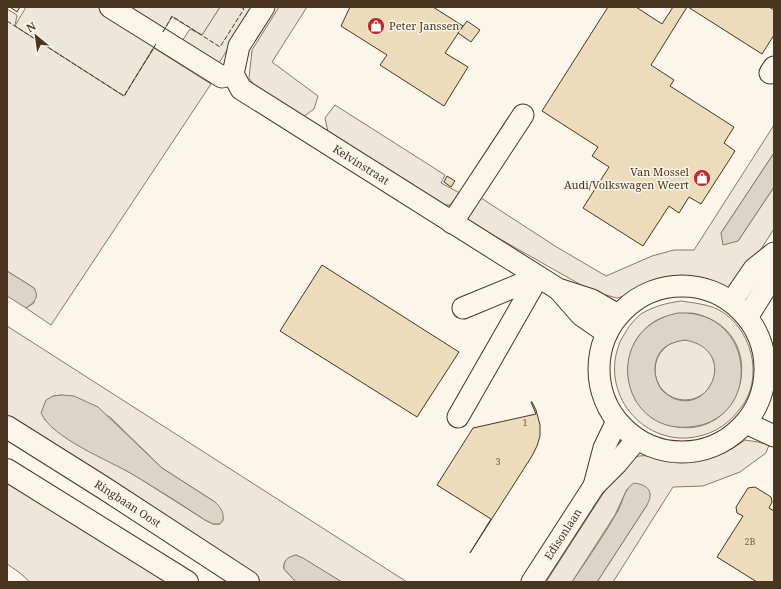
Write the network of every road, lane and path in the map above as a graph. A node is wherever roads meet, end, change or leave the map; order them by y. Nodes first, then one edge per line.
1 (110, 7) edge
2 (264, 7) edge
3 (233, 74) junction
4 (523, 115) dead end
5 (452, 223) junction
6 (774, 252) edge
7 (774, 267) edge
8 (538, 277) junction
9 (558, 289) junction
10 (732, 301) junction
11 (463, 308) dead end
12 (618, 315) junction
13 (748, 316) junction
14 (607, 333) junction
15 (767, 407) edge
16 (458, 417) dead end
17 (617, 421) junction
18 (746, 423) junction
19 (7, 427) edge
20 (774, 436) edge
21 (637, 439) junction
22 (7, 470) edge
23 (594, 486) junction
24 (187, 582) edge
25 (248, 582) edge
26 (532, 582) edge

1 - 3 street
2 - 3 street
3 - 5 street, Kelvinstraat
4 - 5 street
5 - 8 street, Kelvinstraat
6 - 10 street
7 - 13 street
8 - 9 street, Kelvinstraat
8 - 11 street
8 - 16 street
9 - 12 street, Kelvinstraat
9 - 14 street, Kelvinstraat
10 - 12 street
10 - 13 street
12 - 14 street
13 - 15 street
14 - 17 street
15 - 18 street
17 - 21 street
17 - 23 street, Edisonlaan
18 - 20 street
18 - 21 street
19 - 25 main road, Ringbaan Oost
21 - 23 street, Edisonlaan
22 - 24 main road
23 - 26 street, Edisonlaan

